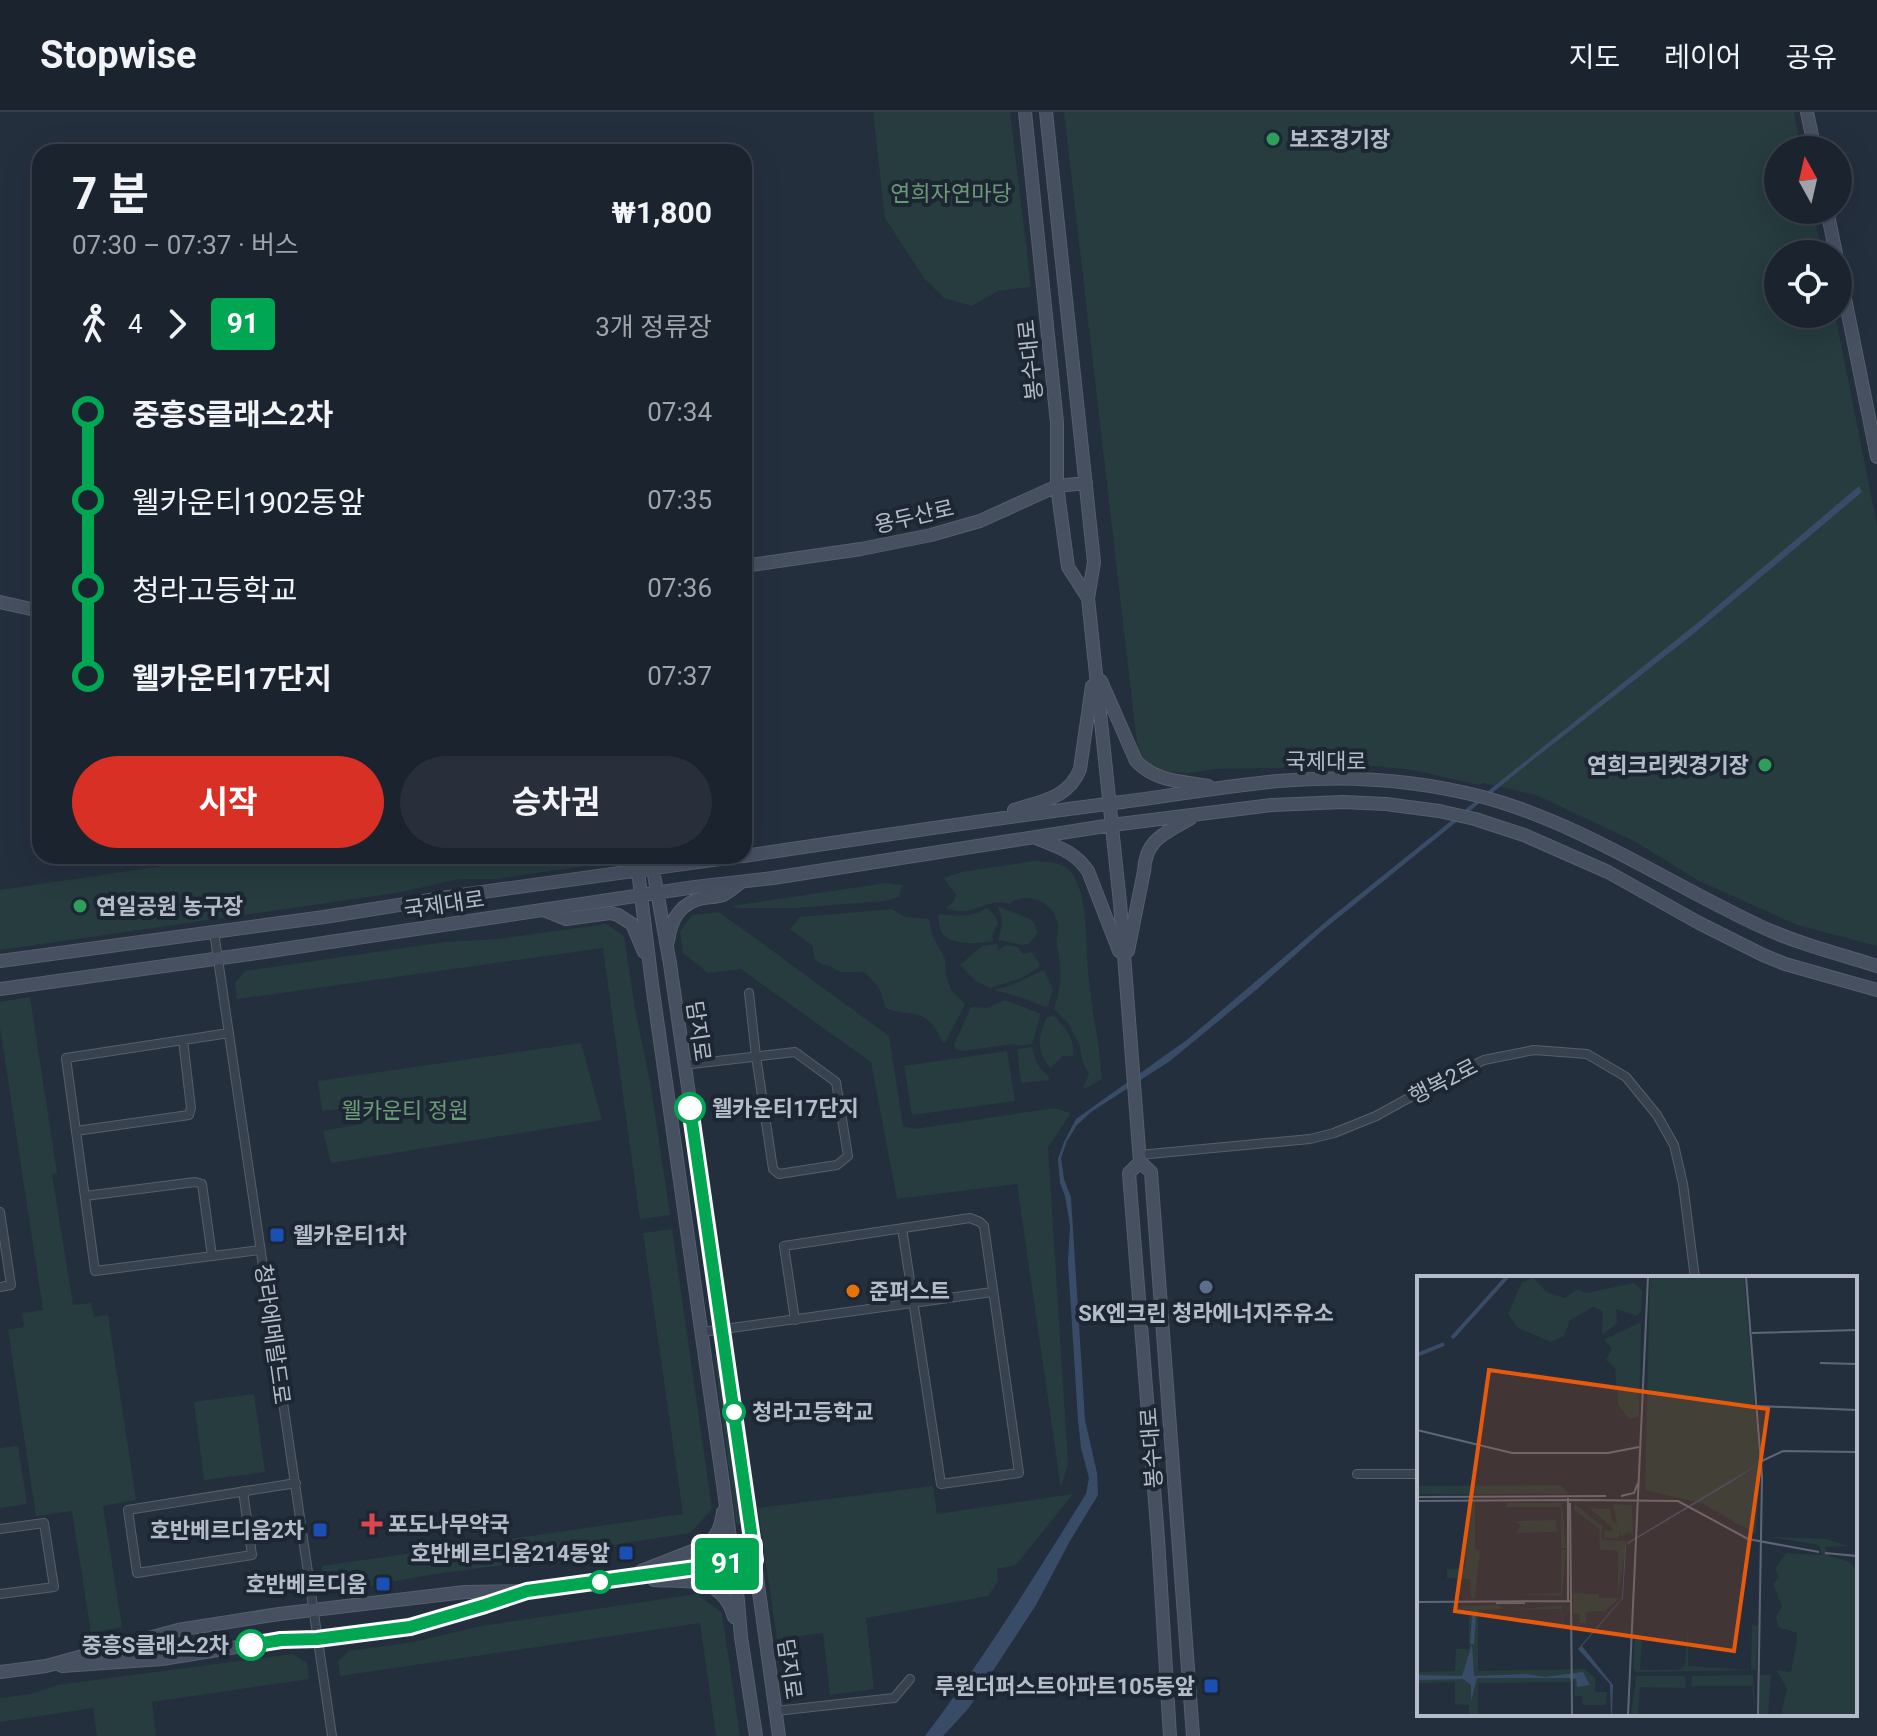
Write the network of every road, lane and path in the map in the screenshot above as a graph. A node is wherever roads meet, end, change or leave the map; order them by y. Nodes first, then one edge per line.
1 (1025, 112) edge
2 (1046, 112) edge
3 (1807, 112) edge
4 (1812, 136) edge
5 (1851, 328) edge
6 (1877, 457) edge
7 (1086, 483) junction
8 (1057, 486) junction
9 (752, 565) edge
10 (1088, 598) junction
11 (0, 602) edge
12 (32, 609) edge
13 (1095, 669) junction
14 (1223, 789) junction
15 (1197, 792) junction
16 (1109, 803) junction
17 (1017, 815) junction
18 (1196, 815) junction
19 (984, 819) junction
20 (1112, 825) junction
21 (1033, 837) junction
22 (1017, 839) junction
23 (752, 855) edge
24 (687, 864) edge
25 (653, 869) junction
26 (638, 871) junction
27 (742, 882) junction
28 (657, 893) junction
29 (642, 896) junction
30 (543, 910) junction
31 (214, 932) junction
32 (1877, 957) edge
33 (218, 958) junction
34 (1851, 958) junction
35 (0, 961) edge
36 (670, 964) junction
37 (650, 965) junction
38 (1125, 966) junction
39 (1877, 966) edge
40 (0, 989) edge
41 (1873, 990) edge
42 (749, 993) dead end
43 (229, 1033) junction
44 (183, 1040) junction
45 (756, 1056) junction
46 (683, 1065) junction
47 (76, 1131) junction
48 (1140, 1159) junction
49 (85, 1196) junction
50 (0, 1212) edge
51 (902, 1228) junction
52 (260, 1250) junction
53 (212, 1256) junction
54 (1695, 1276) edge
55 (0, 1287) edge
56 (992, 1292) junction
57 (914, 1303) junction
58 (795, 1320) junction
59 (722, 1329) junction
60 (702, 1332) junction
61 (1357, 1474) dead end
62 (1417, 1474) edge
63 (296, 1483) junction
64 (243, 1491) junction
65 (724, 1491) junction
66 (0, 1529) edge
67 (755, 1560) junction
68 (733, 1563) junction
69 (623, 1579) junction
70 (527, 1591) junction
71 (0, 1594) edge
72 (313, 1610) junction
73 (741, 1637) junction
74 (317, 1639) junction
75 (46, 1666) junction
76 (0, 1672) edge
77 (910, 1679) dead end
78 (776, 1711) junction
79 (332, 1736) edge
80 (756, 1736) edge
81 (779, 1736) edge
82 (1170, 1736) edge
83 (1193, 1736) edge

1 - 8 main road, 봉수대로
2 - 7 main road, 봉수대로
3 - 4 main road
5 - 6 main road
7 - 8 main road, 용두산로
7 - 10 main road, 봉수대로
8 - 9 main road, 용두산로
8 - 10 main road, 봉수대로
10 - 13 main road, 봉수대로
11 - 12 main road
13 - 14 main road
13 - 16 main road, 봉수대로
13 - 19 main road
14 - 15 main road, 국제대로
14 - 34 main road, 국제대로
15 - 16 main road, 국제대로
15 - 18 main road
16 - 17 main road, 국제대로
16 - 20 main road, 봉수대로
17 - 19 main road, 국제대로
17 - 22 main road
18 - 20 main road, 국제대로
18 - 38 main road
18 - 41 main road, 국제대로
19 - 23 main road, 국제대로
20 - 21 main road, 국제대로
20 - 38 main road, 봉수대로
21 - 22 main road, 국제대로
21 - 38 main road
22 - 27 main road, 국제대로
24 - 25 main road, 국제대로
25 - 26 main road, 국제대로
25 - 28 main road, 담지로
26 - 29 main road
26 - 31 main road, 국제대로
27 - 28 main road, 국제대로
27 - 36 main road
28 - 29 main road, 국제대로
28 - 36 main road, 담지로
29 - 30 main road, 국제대로
29 - 37 main road
30 - 33 main road, 국제대로
30 - 37 main road
31 - 33 street, 청라에메랄드로
31 - 35 main road, 국제대로
32 - 34 main road
33 - 40 main road, 국제대로
33 - 43 street, 청라에메랄드로
34 - 39 main road, 국제대로
36 - 37 main road
36 - 46 main road, 담지로
37 - 60 main road
38 - 48 main road, 봉수대로
42 - 45 street
43 - 44 street
43 - 52 street, 청라에메랄드로
44 - 47 street
44 - 47 street
45 - 45 street
45 - 46 street
46 - 59 main road, 담지로
47 - 49 street
48 - 54 street, 행복2로
48 - 82 main road, 봉수대로
48 - 83 main road, 봉수대로
49 - 53 street
49 - 53 street
50 - 55 street
51 - 56 street
51 - 57 street
51 - 58 street
52 - 53 street
52 - 63 street, 청라에메랄드로
56 - 57 street
56 - 57 street
57 - 58 street
58 - 59 street
59 - 60 street
59 - 67 main road, 담지로
60 - 65 main road
61 - 62 street
63 - 64 street
63 - 72 street, 청라에메랄드로
64 - 64 street
65 - 68 main road
65 - 69 main road
66 - 71 street
67 - 68 main road
67 - 78 main road, 담지로
68 - 69 main road
68 - 73 main road
69 - 70 main road
69 - 73 main road
70 - 72 main road
70 - 74 main road
72 - 74 street, 청라에메랄드로
72 - 75 main road
73 - 80 main road
74 - 75 main road
74 - 79 street, 청라에메랄드로
75 - 76 main road
77 - 78 street
78 - 81 main road, 담지로

